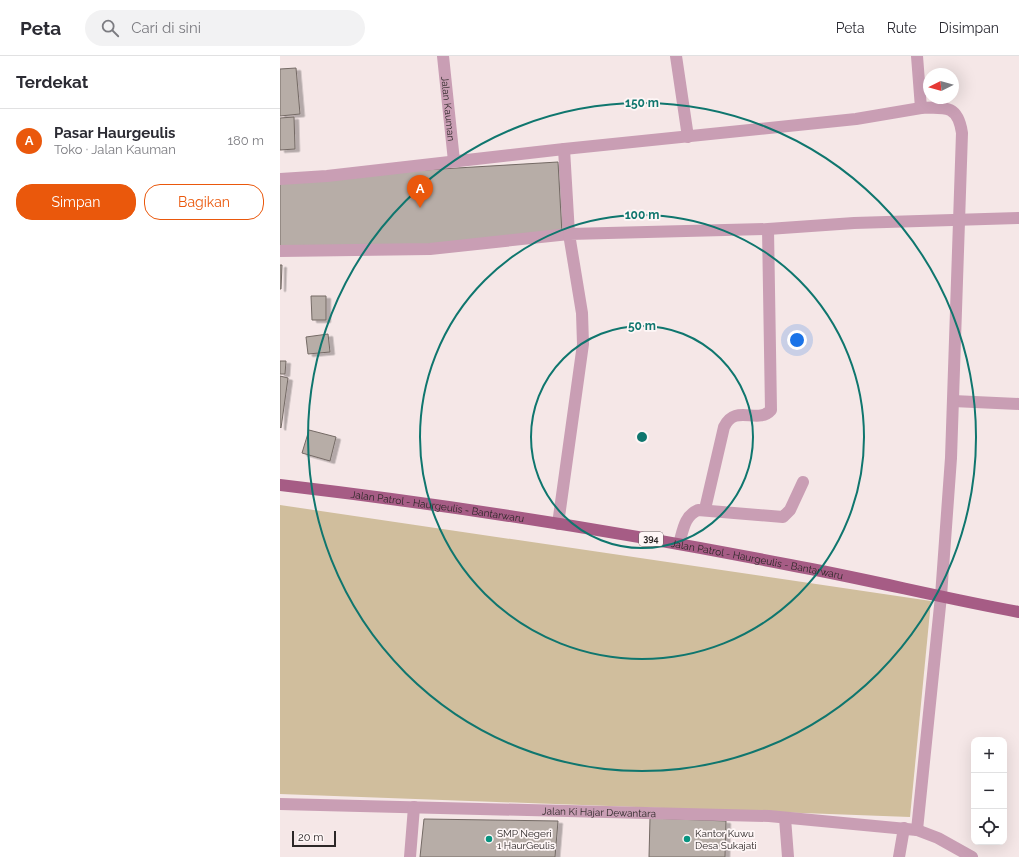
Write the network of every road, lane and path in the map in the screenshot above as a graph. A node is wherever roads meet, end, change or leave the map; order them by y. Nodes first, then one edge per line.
1 (443, 56) edge
2 (676, 56) edge
3 (917, 56) edge
4 (921, 108) junction
5 (688, 137) junction
6 (564, 149) junction
7 (454, 162) junction
8 (280, 179) edge
9 (1019, 218) edge
10 (958, 219) junction
11 (768, 229) junction
12 (569, 234) junction
13 (280, 251) edge
14 (953, 401) junction
15 (1019, 404) edge
16 (803, 482) dead end
17 (280, 486) edge
18 (705, 510) junction
19 (558, 524) junction
20 (679, 544) junction
21 (941, 596) junction
22 (1015, 609) edge
23 (280, 804) edge
24 (414, 807) junction
25 (785, 818) junction
26 (904, 828) junction
27 (917, 830) junction
28 (410, 857) edge
29 (788, 857) edge
30 (899, 857) edge
31 (972, 857) edge

1 - 7 street, Jalan Kauman
2 - 5 street
3 - 4 street
4 - 5 street
4 - 10 street
5 - 6 street
6 - 7 street
6 - 12 street
7 - 8 street
9 - 10 street
10 - 11 street
10 - 14 street
11 - 12 street
11 - 18 street
12 - 13 street
12 - 19 street
14 - 15 street
14 - 21 street
16 - 18 street
17 - 19 main road, Jalan Patrol - Haurgeulis - Bantarwaru / 394
18 - 20 street
19 - 20 main road, Jalan Patrol - Haurgeulis - Bantarwaru / 394
20 - 21 main road, Jalan Patrol - Haurgeulis - Bantarwaru / 394
21 - 22 main road, Jalan Patrol - Haurgeulis - Bantarwaru / 394
21 - 27 street
23 - 24 street, Jalan Ki Hajar Dewantara
24 - 25 street, Jalan Ki Hajar Dewantara
24 - 28 street
25 - 26 street, Jalan Ki Hajar Dewantara
25 - 29 street
26 - 27 street, Jalan Ki Hajar Dewantara
26 - 30 street
27 - 31 street, Jalan Ki Hajar Dewantara

